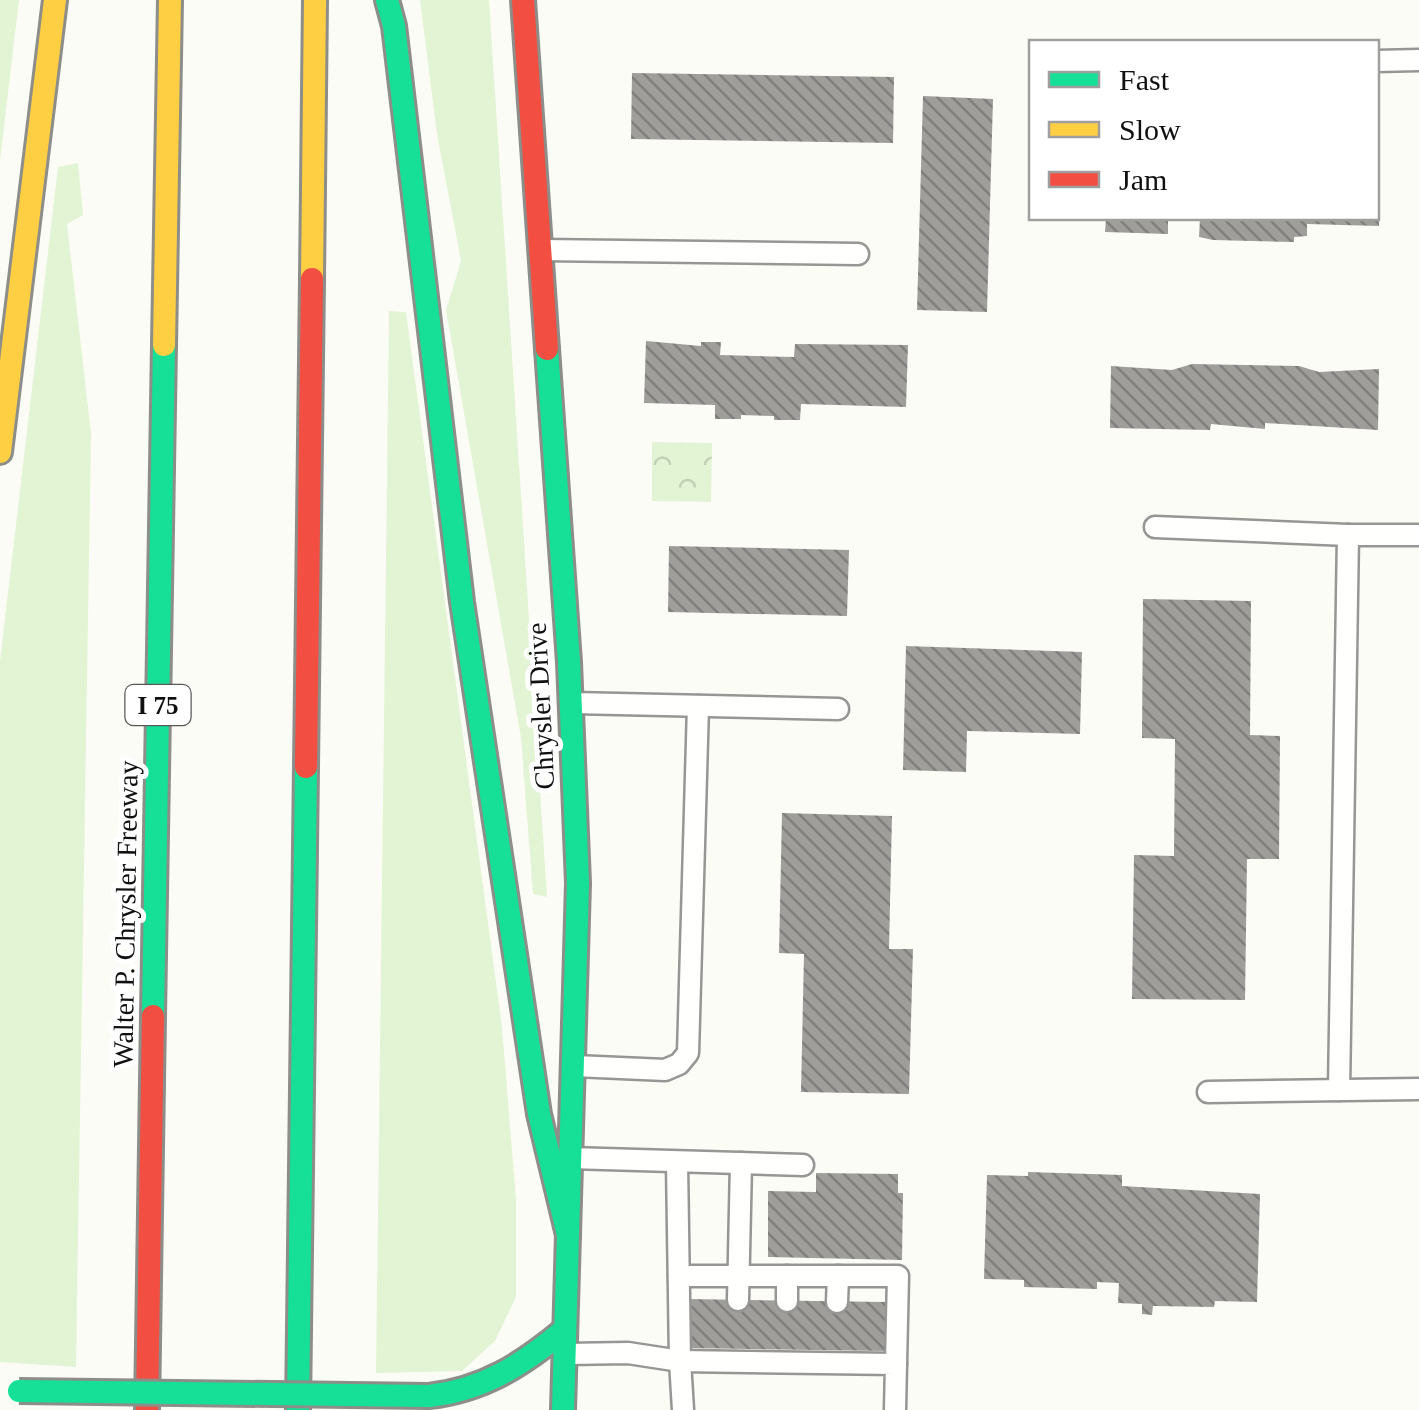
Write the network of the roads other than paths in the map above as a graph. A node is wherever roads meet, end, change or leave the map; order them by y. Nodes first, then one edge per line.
1 (55, 0) edge
2 (170, 0) edge
3 (315, 0) edge
4 (387, 0) edge
5 (523, 0) edge
6 (1379, 60) edge
7 (1419, 60) edge
8 (539, 250) junction
9 (858, 254) dead end
10 (0, 452) edge
11 (1156, 527) dead end
12 (1419, 534) edge
13 (1348, 535) junction
14 (571, 703) junction
15 (698, 706) junction
16 (838, 709) dead end
17 (573, 1066) junction
18 (1419, 1089) edge
19 (1340, 1090) junction
20 (1208, 1092) dead end
21 (570, 1158) junction
22 (677, 1163) junction
23 (741, 1164) junction
24 (803, 1165) dead end
25 (568, 1234) junction
26 (739, 1275) junction
27 (679, 1276) junction
28 (788, 1276) junction
29 (838, 1276) junction
30 (738, 1300) dead end
31 (787, 1301) dead end
32 (838, 1302) dead end
33 (562, 1343) junction
34 (680, 1362) junction
35 (896, 1364) junction
36 (10, 1389) edge
37 (147, 1410) edge
38 (298, 1410) edge
39 (562, 1410) edge
40 (683, 1410) edge
41 (895, 1410) edge

1 - 10 main road
2 - 37 main road, Walter P. Chrysler Freeway / I 75
3 - 38 main road
4 - 25 main road
5 - 8 main road, Chrysler Drive
6 - 7 lane
8 - 9 lane
8 - 14 main road, Chrysler Drive
11 - 13 lane
12 - 13 lane
13 - 19 lane
14 - 15 lane
14 - 17 main road, Chrysler Drive
15 - 16 lane
15 - 17 lane
17 - 21 main road, Chrysler Drive
18 - 19 lane
19 - 20 lane
21 - 22 lane
21 - 25 main road, Chrysler Drive
22 - 23 lane
22 - 27 lane
23 - 24 lane
23 - 26 lane
25 - 33 main road, Chrysler Drive
26 - 27 lane
26 - 28 lane
26 - 30 lane
27 - 34 lane
28 - 29 lane
28 - 31 lane
29 - 32 lane
29 - 35 lane
33 - 34 lane
33 - 36 main road, bridge
33 - 39 main road, Chrysler Drive
34 - 35 lane
34 - 40 lane
35 - 41 lane

